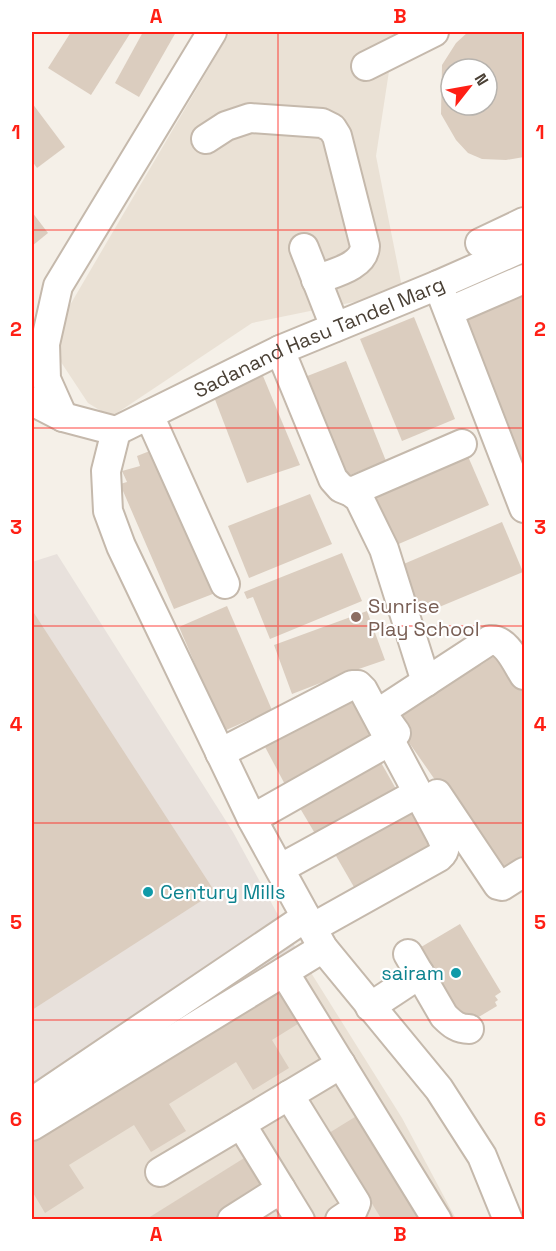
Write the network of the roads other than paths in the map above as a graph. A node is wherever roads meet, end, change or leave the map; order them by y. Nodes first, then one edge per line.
1 (212, 32) edge
2 (434, 32) edge
3 (366, 66) dead end
4 (206, 139) dead end
5 (518, 240) edge
6 (480, 243) dead end
7 (304, 248) dead end
8 (316, 280) junction
9 (524, 281) edge
10 (438, 285) junction
11 (450, 311) junction
12 (335, 327) junction
13 (280, 350) junction
14 (32, 401) edge
15 (149, 415) junction
16 (63, 417) junction
17 (116, 430) junction
18 (462, 444) dead end
19 (351, 492) junction
20 (525, 508) edge
21 (225, 584) dead end
22 (422, 669) junction
23 (525, 675) edge
24 (390, 741) junction
25 (220, 753) junction
26 (418, 793) junction
27 (252, 819) junction
28 (280, 868) junction
29 (525, 872) edge
30 (313, 931) junction
31 (284, 972) junction
32 (370, 1007) junction
33 (469, 1029) dead end
34 (341, 1064) junction
35 (289, 1095) junction
36 (32, 1102) edge
37 (241, 1124) junction
38 (32, 1126) edge
39 (160, 1172) dead end
40 (281, 1189) junction
41 (232, 1220) edge
42 (300, 1220) edge
43 (340, 1220) edge
44 (437, 1220) edge
45 (508, 1220) edge

1 - 16 street
2 - 3 street
4 - 8 street
5 - 6 street
5 - 9 street
5 - 10 street, Sadanand Hasu Tandel Marg
7 - 8 street
8 - 12 street
9 - 11 street
10 - 11 street
10 - 12 street, Sadanand Hasu Tandel Marg
11 - 20 street
12 - 13 street, Sadanand Hasu Tandel Marg
13 - 15 street, Sadanand Hasu Tandel Marg
13 - 19 street
14 - 16 street
15 - 17 street, Sadanand Hasu Tandel Marg
15 - 21 street
16 - 17 street
17 - 25 street
18 - 19 street
19 - 22 street
22 - 23 street
22 - 29 street
24 - 25 street
24 - 26 street
24 - 27 street
25 - 27 street
26 - 28 street
26 - 30 street
27 - 28 street
28 - 30 street
30 - 31 street
30 - 32 street
30 - 36 street
31 - 34 street
31 - 38 street
32 - 33 street
32 - 45 street
34 - 35 street
34 - 44 street
35 - 37 street
35 - 43 street
37 - 39 street
37 - 40 street
40 - 41 street
40 - 42 street

